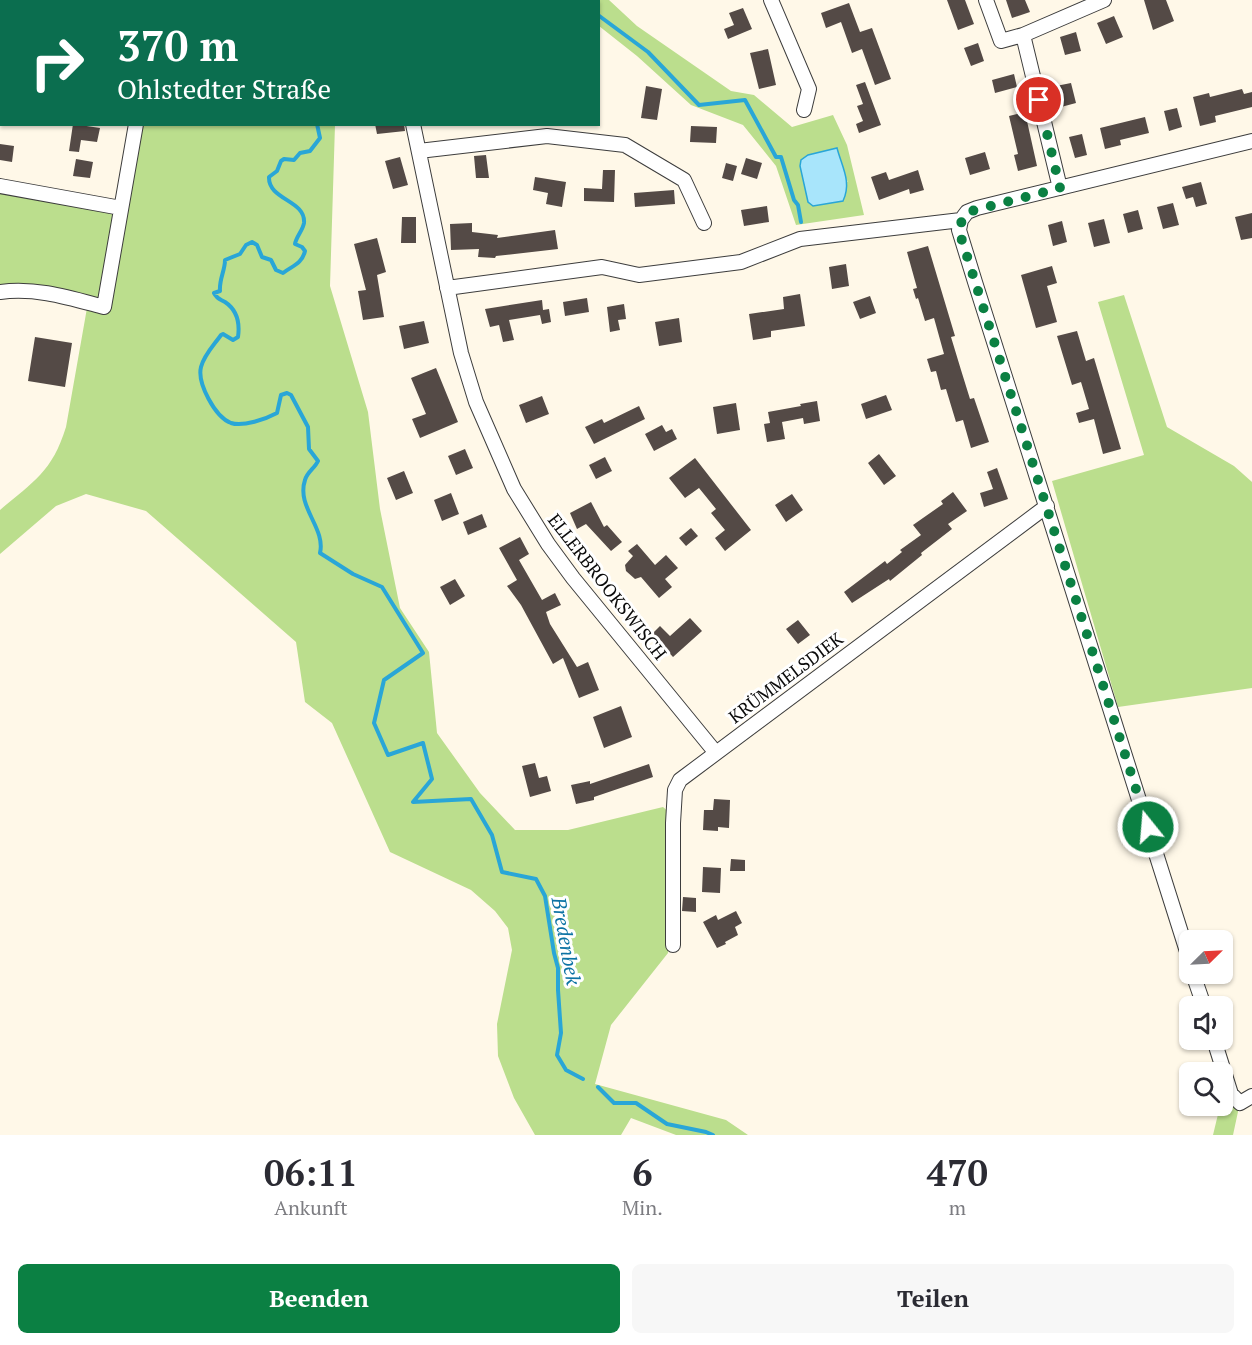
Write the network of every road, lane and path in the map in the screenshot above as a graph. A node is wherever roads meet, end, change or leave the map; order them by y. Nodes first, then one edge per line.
1 (771, 0) edge
2 (986, 0) edge
3 (1104, 0) edge
4 (1023, 35) junction
5 (804, 110) dead end
6 (136, 126) edge
7 (413, 126) edge
8 (1252, 141) edge
9 (419, 151) junction
10 (0, 186) edge
11 (1060, 188) junction
12 (121, 208) junction
13 (962, 220) junction
14 (704, 223) dead end
15 (447, 288) junction
16 (0, 292) edge
17 (1047, 506) junction
18 (716, 753) junction
19 (1180, 930) edge
20 (673, 945) dead end
21 (1217, 1050) edge
22 (1246, 1099) edge

1 - 5 street
2 - 4 street
3 - 4 street
4 - 11 street
6 - 12 street
7 - 9 street, ELLERBROOKSWISCH
8 - 11 street
9 - 14 street
9 - 15 street, ELLERBROOKSWISCH
10 - 12 street
11 - 13 street
12 - 16 street
13 - 15 street
13 - 17 street
15 - 18 street, ELLERBROOKSWISCH
17 - 18 street, KRÜMMELSDIEK
17 - 19 street
18 - 20 street, KRÜMMELSDIEK
21 - 22 street

